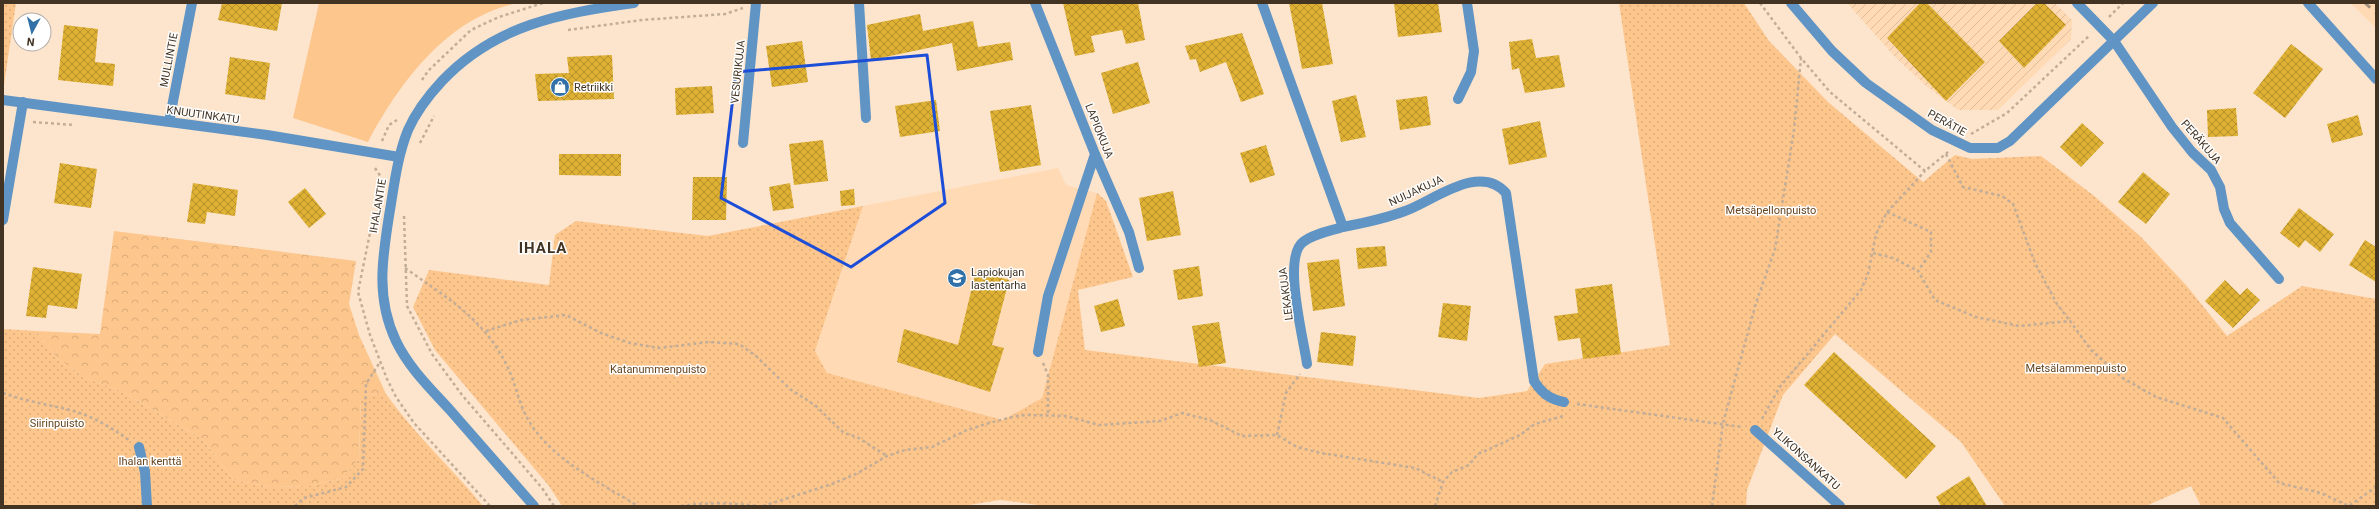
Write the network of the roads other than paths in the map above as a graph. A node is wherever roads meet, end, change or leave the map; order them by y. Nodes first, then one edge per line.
1 (192, 3) edge
2 (634, 3) edge
3 (756, 3) edge
4 (859, 3) edge
5 (1035, 3) edge
6 (1262, 3) edge
7 (1467, 3) edge
8 (1791, 3) edge
9 (2077, 3) edge
10 (2153, 3) edge
11 (2308, 3) edge
12 (2114, 41) junction
13 (2376, 79) edge
14 (1458, 99) dead end
15 (3, 100) edge
16 (23, 102) junction
17 (866, 118) dead end
18 (169, 122) junction
19 (742, 143) dead end
20 (1095, 154) junction
21 (399, 157) junction
22 (3, 220) edge
23 (1343, 227) junction
24 (1140, 268) dead end
25 (2279, 280) dead end
26 (1038, 352) road end
27 (1307, 364) road end
28 (1564, 402) road end
29 (1756, 430) road end
30 (139, 447) road end
31 (147, 506) edge
32 (534, 506) edge
33 (1840, 506) edge

1 - 18 street, MULLINTIE
2 - 21 street, IHALANTIE
3 - 19 street, VESURIKUJA
4 - 17 street
5 - 20 street, LAPIOKUJA
6 - 23 street
7 - 14 street
8 - 12 street, PERÄTIE
9 - 12 street, PERÄKUJA
10 - 12 street, PERÄTIE
11 - 13 street
12 - 25 street, PERÄKUJA
15 - 16 street, KNUUTINKATU
16 - 18 street, KNUUTINKATU
16 - 22 street
18 - 21 street, KNUUTINKATU
20 - 24 street, LAPIOKUJA
20 - 26 street
21 - 32 street, IHALANTIE
23 - 27 street, LEKAKUJA
23 - 28 street, NUIJAKUJA
29 - 33 street, YLIKONSANKATU
30 - 31 street

